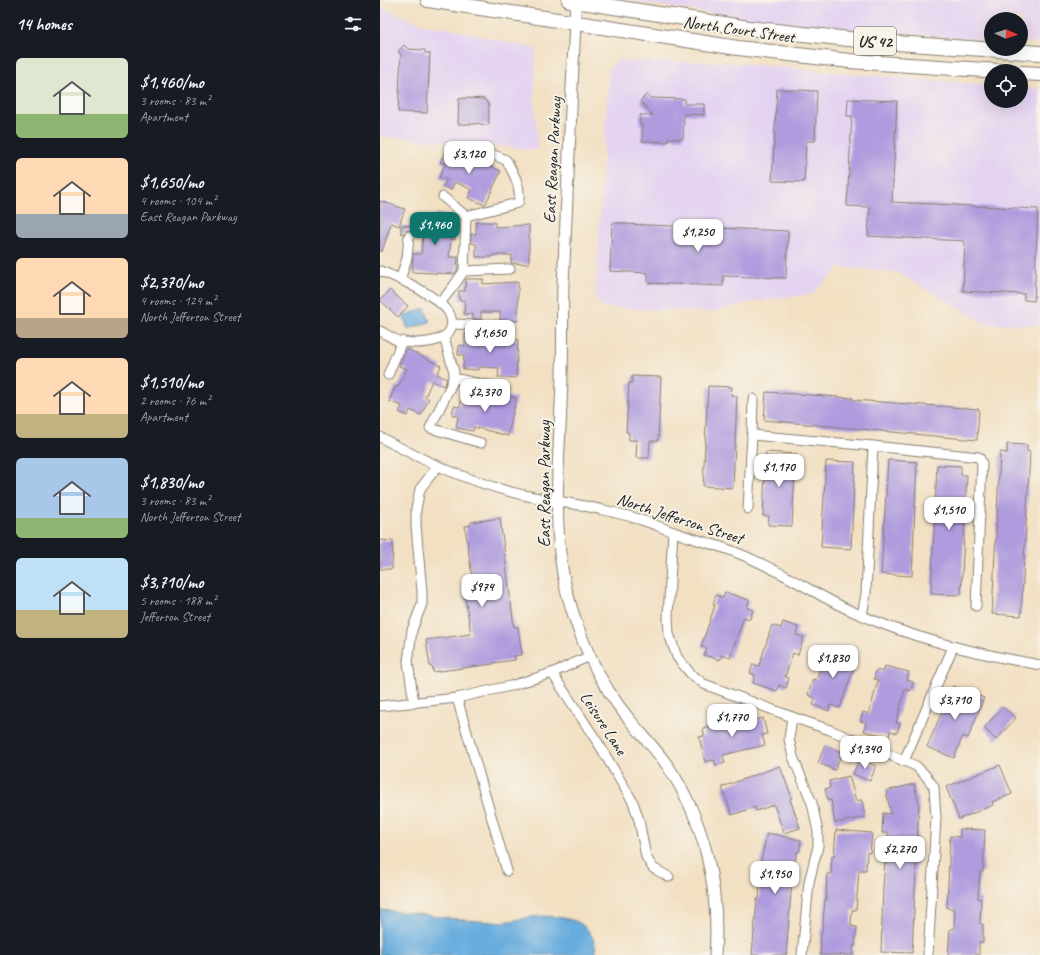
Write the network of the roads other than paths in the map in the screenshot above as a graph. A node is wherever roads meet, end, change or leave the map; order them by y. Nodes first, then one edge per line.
1 (428, 0) edge
2 (574, 0) edge
3 (575, 23) junction
4 (1040, 53) edge
5 (984, 70) edge
6 (1028, 73) edge
7 (1040, 74) edge
8 (494, 155) dead end
9 (443, 196) dead end
10 (466, 216) junction
11 (409, 236) dead end
12 (510, 269) dead end
13 (464, 270) junction
14 (380, 272) edge
15 (400, 280) junction
16 (440, 303) junction
17 (452, 324) junction
18 (504, 326) dead end
19 (380, 331) edge
20 (444, 337) junction
21 (402, 341) junction
22 (388, 375) dead end
23 (453, 378) junction
24 (505, 389) dead end
25 (753, 399) dead end
26 (752, 435) junction
27 (380, 437) edge
28 (481, 443) dead end
29 (873, 446) junction
30 (437, 467) junction
31 (558, 501) junction
32 (748, 509) dead end
33 (673, 532) junction
34 (976, 606) dead end
35 (862, 615) junction
36 (953, 647) junction
37 (590, 656) junction
38 (1040, 665) edge
39 (552, 673) junction
40 (457, 698) junction
41 (414, 703) junction
42 (380, 706) edge
43 (792, 717) junction
44 (904, 761) junction
45 (507, 871) dead end
46 (669, 877) dead end
47 (715, 955) edge
48 (802, 955) edge
49 (928, 955) edge

1 - 3 main road, North Court Street / US 42
2 - 3 street, East Reagan Parkway
2 - 4 main road, North Court Street / US 42
3 - 5 main road, North Court Street / US 42
3 - 31 street, East Reagan Parkway
6 - 7 main road
8 - 10 street
9 - 10 street
10 - 13 street
11 - 15 street
12 - 13 street
13 - 16 street
14 - 15 street
15 - 16 street
16 - 17 street
17 - 18 street
17 - 20 street
19 - 21 street
20 - 21 street
20 - 23 street
21 - 22 street
23 - 24 street
23 - 28 street
25 - 26 street
26 - 29 street
26 - 32 street
27 - 30 street, North Jefferson Street
29 - 34 street
29 - 35 street
30 - 31 street, North Jefferson Street
30 - 41 street
31 - 33 street, North Jefferson Street
31 - 37 street, East Reagan Parkway
33 - 35 street, North Jefferson Street
33 - 43 street
35 - 36 street, North Jefferson Street
36 - 38 street, North Jefferson Street
36 - 44 street
37 - 39 street
37 - 47 street, East Reagan Parkway
39 - 40 street
39 - 46 street, Leisure Lane
40 - 41 street
40 - 45 street
41 - 42 street
43 - 44 street
43 - 48 street
44 - 49 street

